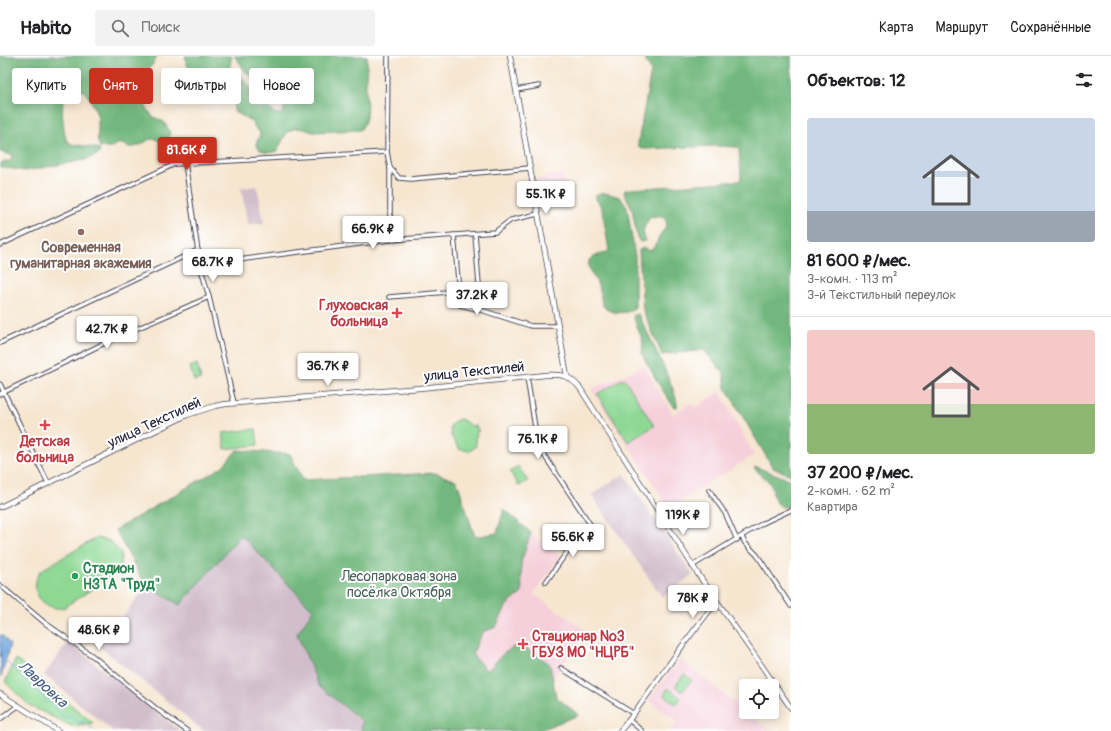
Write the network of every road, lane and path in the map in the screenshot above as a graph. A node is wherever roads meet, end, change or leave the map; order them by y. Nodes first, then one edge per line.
1 (388, 56) edge
2 (510, 56) edge
3 (539, 86) dead end
4 (516, 90) junction
5 (387, 152) junction
6 (185, 163) junction
7 (390, 168) junction
8 (530, 168) junction
9 (538, 214) junction
10 (475, 234) junction
11 (454, 236) junction
12 (390, 240) junction
13 (0, 245) edge
14 (198, 250) junction
15 (200, 265) junction
16 (459, 291) junction
17 (209, 297) junction
18 (389, 297) dead end
19 (481, 310) junction
20 (558, 326) junction
21 (0, 343) edge
22 (567, 376) junction
23 (527, 377) junction
24 (0, 384) edge
25 (2, 393) edge
26 (234, 403) junction
27 (48, 483) junction
28 (709, 490) dead end
29 (0, 507) edge
30 (791, 510) edge
31 (742, 537) junction
32 (737, 540) junction
33 (692, 566) junction
34 (546, 582) dead end
35 (0, 584) edge
36 (716, 602) junction
37 (791, 606) edge
38 (561, 668) dead end
39 (0, 694) edge
40 (18, 706) junction
41 (791, 708) edge
42 (634, 714) junction
43 (0, 718) edge
44 (629, 720) junction
45 (58, 731) edge
46 (187, 731) edge
47 (620, 731) edge
48 (642, 731) edge

1 - 5 street
2 - 4 street
3 - 4 street
4 - 8 street
5 - 6 street
5 - 7 street
6 - 13 street
6 - 14 street
7 - 8 street
7 - 12 street
8 - 9 street
9 - 10 street
9 - 20 street
10 - 11 street
10 - 19 street
11 - 12 street
11 - 16 street
12 - 15 street
14 - 15 street
14 - 21 street
15 - 17 street
16 - 18 street
16 - 19 street
17 - 25 street
17 - 26 street
19 - 20 street
20 - 22 street
22 - 23 street, улица Текстилей
22 - 33 street
23 - 26 street, улица Текстилей
23 - 34 street
24 - 25 street
25 - 27 street
26 - 27 street, улица Текстилей
27 - 29 street, улица Текстилей
28 - 32 street
30 - 31 street
31 - 32 street
31 - 37 street
32 - 33 street
33 - 36 street
35 - 46 street
36 - 41 street
36 - 42 street
38 - 42 street
39 - 40 street
40 - 43 street
40 - 45 street
42 - 44 street
44 - 47 street
44 - 48 street

